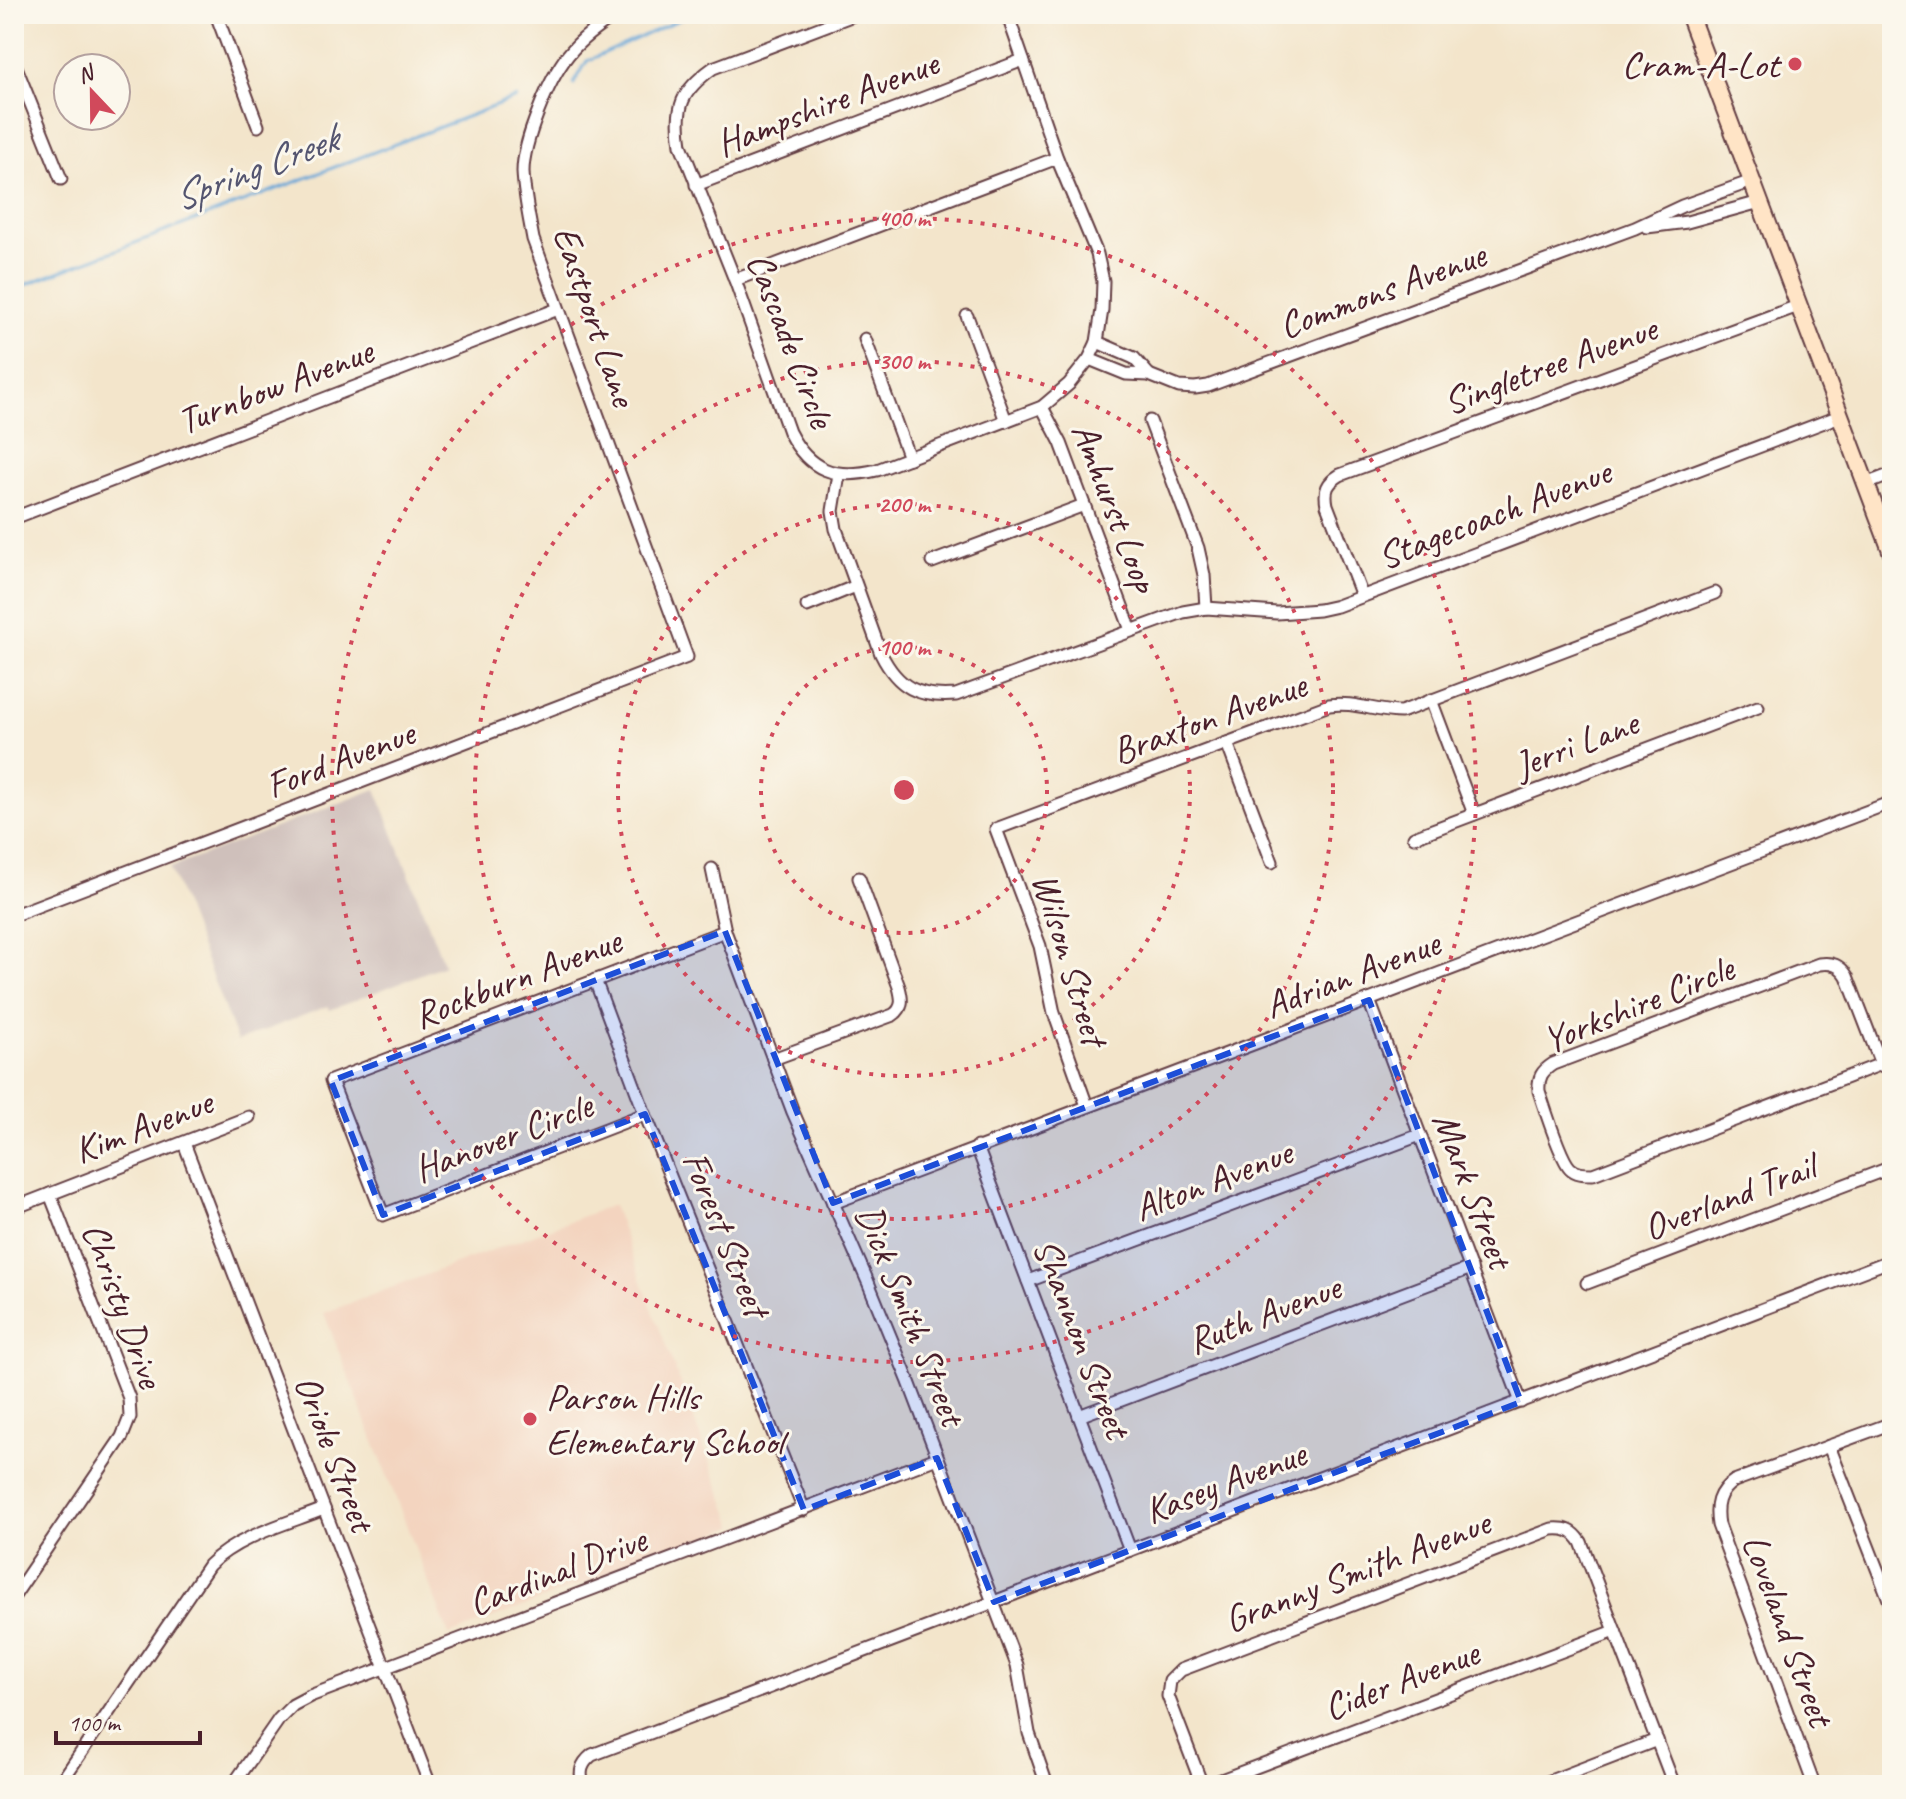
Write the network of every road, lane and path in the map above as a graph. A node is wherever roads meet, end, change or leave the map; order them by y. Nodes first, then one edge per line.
1 (216, 14) edge
2 (618, 14) edge
3 (856, 14) edge
4 (1004, 14) edge
5 (1689, 14) edge
6 (1023, 60) junction
7 (14, 62) edge
8 (258, 126) dead end
9 (1057, 158) junction
10 (61, 179) dead end
11 (1752, 181) junction
12 (696, 185) junction
13 (1760, 202) junction
14 (1635, 228) junction
15 (735, 280) junction
16 (1798, 306) junction
17 (558, 309) junction
18 (967, 316) dead end
19 (865, 339) dead end
20 (1097, 342) junction
21 (1089, 359) junction
22 (1149, 375) junction
23 (1042, 407) junction
24 (1840, 416) junction
25 (1006, 421) junction
26 (1150, 421) dead end
27 (909, 458) junction
28 (839, 474) junction
29 (1892, 474) edge
30 (1866, 484) junction
31 (1084, 505) junction
32 (14, 518) edge
33 (1892, 553) edge
34 (932, 562) dead end
35 (856, 586) junction
36 (1715, 593) dead end
37 (1362, 596) junction
38 (807, 606) dead end
39 (1206, 608) junction
40 (1161, 619) joint
41 (1131, 630) junction
42 (687, 657) joint
43 (1431, 700) junction
44 (1758, 707) dead end
45 (1227, 743) junction
46 (1892, 802) edge
47 (1474, 814) junction
48 (996, 829) joint
49 (1414, 837) dead end
50 (1272, 862) dead end
51 (712, 869) dead end
52 (859, 878) dead end
53 (14, 915) edge
54 (725, 931) junction
55 (595, 980) junction
56 (1369, 1000) junction
57 (773, 1059) junction
58 (1887, 1062) edge
59 (1087, 1106) junction
60 (645, 1114) junction
61 (249, 1117) dead end
62 (1420, 1135) junction
63 (184, 1143) junction
64 (977, 1147) junction
65 (1892, 1167) edge
66 (50, 1194) junction
67 (833, 1203) junction
68 (14, 1208) edge
69 (383, 1215) joint
70 (1892, 1260) edge
71 (1471, 1268) junction
72 (1028, 1281) junction
73 (1587, 1283) dead end
74 (1521, 1402) junction
75 (1079, 1416) junction
76 (1892, 1423) edge
77 (1829, 1446) junction
78 (937, 1458) junction
79 (324, 1509) junction
80 (804, 1510) junction
81 (1130, 1550) junction
82 (14, 1596) edge
83 (994, 1602) junction
84 (1892, 1607) edge
85 (1615, 1631) junction
86 (385, 1668) junction
87 (1657, 1740) junction
88 (59, 1785) edge
89 (233, 1785) edge
90 (430, 1785) edge
91 (583, 1785) edge
92 (1047, 1785) edge
93 (1202, 1785) edge
94 (1208, 1785) edge
95 (1540, 1785) edge
96 (1674, 1785) edge
97 (1814, 1785) edge

1 - 8 street
2 - 17 street, Eastport Lane
3 - 12 street, Cascade Circle
4 - 6 street, Cascade Circle
5 - 11 main road
6 - 9 street, Cascade Circle
6 - 12 street, Hampshire Avenue
7 - 10 street
9 - 15 street
9 - 20 street, Cascade Circle
11 - 13 main road
11 - 14 street, Commons Avenue
12 - 15 street, Cascade Circle
13 - 14 street, Commons Avenue
13 - 16 main road
14 - 22 street, Commons Avenue
15 - 28 street, Cascade Circle
16 - 24 main road
16 - 37 street, Singletree Avenue
17 - 32 street, Turnbow Avenue
17 - 42 street, Eastport Lane
18 - 25 street
19 - 27 street
20 - 21 street, Cascade Circle
20 - 22 street, Commons Avenue
21 - 22 street, Commons Avenue
21 - 23 street, Cascade Circle
23 - 25 street, Cascade Circle
23 - 31 street, Amhurst Loop
24 - 30 main road
24 - 37 street, Stagecoach Avenue
25 - 27 street, Cascade Circle
26 - 39 street
27 - 28 street, Cascade Circle
28 - 35 street, Amhurst Loop
29 - 30 street
30 - 33 main road
31 - 34 street
31 - 41 street, Amhurst Loop
35 - 38 street
35 - 41 street, Amhurst Loop
36 - 43 street, Braxton Avenue
37 - 39 street, Stagecoach Avenue
39 - 40 street, Stagecoach Avenue
40 - 41 street, Amhurst Loop
42 - 53 street, Ford Avenue
43 - 45 street, Braxton Avenue
43 - 47 street
44 - 47 street, Jerri Lane
45 - 48 street, Braxton Avenue
45 - 50 street
46 - 56 street, Adrian Avenue
47 - 49 street, Jerri Lane
48 - 59 street, Wilson Street
51 - 54 street, Dick Smith Street
52 - 57 street
54 - 55 street, Rockburn Avenue
54 - 57 street, Dick Smith Street
55 - 60 street, Forest Street
55 - 69 street, Rockburn Avenue
56 - 59 street, Adrian Avenue
56 - 62 street, Mark Street
57 - 67 street, Dick Smith Street
58 - 58 street, Yorkshire Circle
59 - 64 street, Adrian Avenue
60 - 69 street, Hanover Circle
60 - 80 street, Forest Street
61 - 63 street, Kim Avenue
62 - 71 street, Mark Street
62 - 72 street, Alton Avenue
63 - 66 street, Kim Avenue
63 - 79 street, Oriole Street
64 - 67 street, Adrian Avenue
64 - 72 street, Shannon Street
65 - 73 street, Overland Trail
66 - 68 street, Kim Avenue
66 - 82 street, Christy Drive
67 - 78 street, Dick Smith Street
70 - 74 street, Kasey Avenue
71 - 74 street, Mark Street
71 - 75 street, Ruth Avenue
72 - 75 street, Shannon Street
74 - 81 street, Kasey Avenue
75 - 81 street, Shannon Street
76 - 77 street
77 - 84 street
77 - 97 street, Loveland Street
78 - 80 street, Cardinal Drive
78 - 83 street, Dick Smith Street
79 - 86 street, Oriole Street
79 - 88 street
80 - 86 street, Cardinal Drive
81 - 83 street, Kasey Avenue
83 - 91 street, Kasey Avenue
83 - 92 street, Dick Smith Street
85 - 87 street
85 - 93 street, Granny Smith Avenue
85 - 94 street, Cider Avenue
86 - 89 street, Cardinal Drive
86 - 90 street, Oriole Street
87 - 95 street
87 - 96 street

